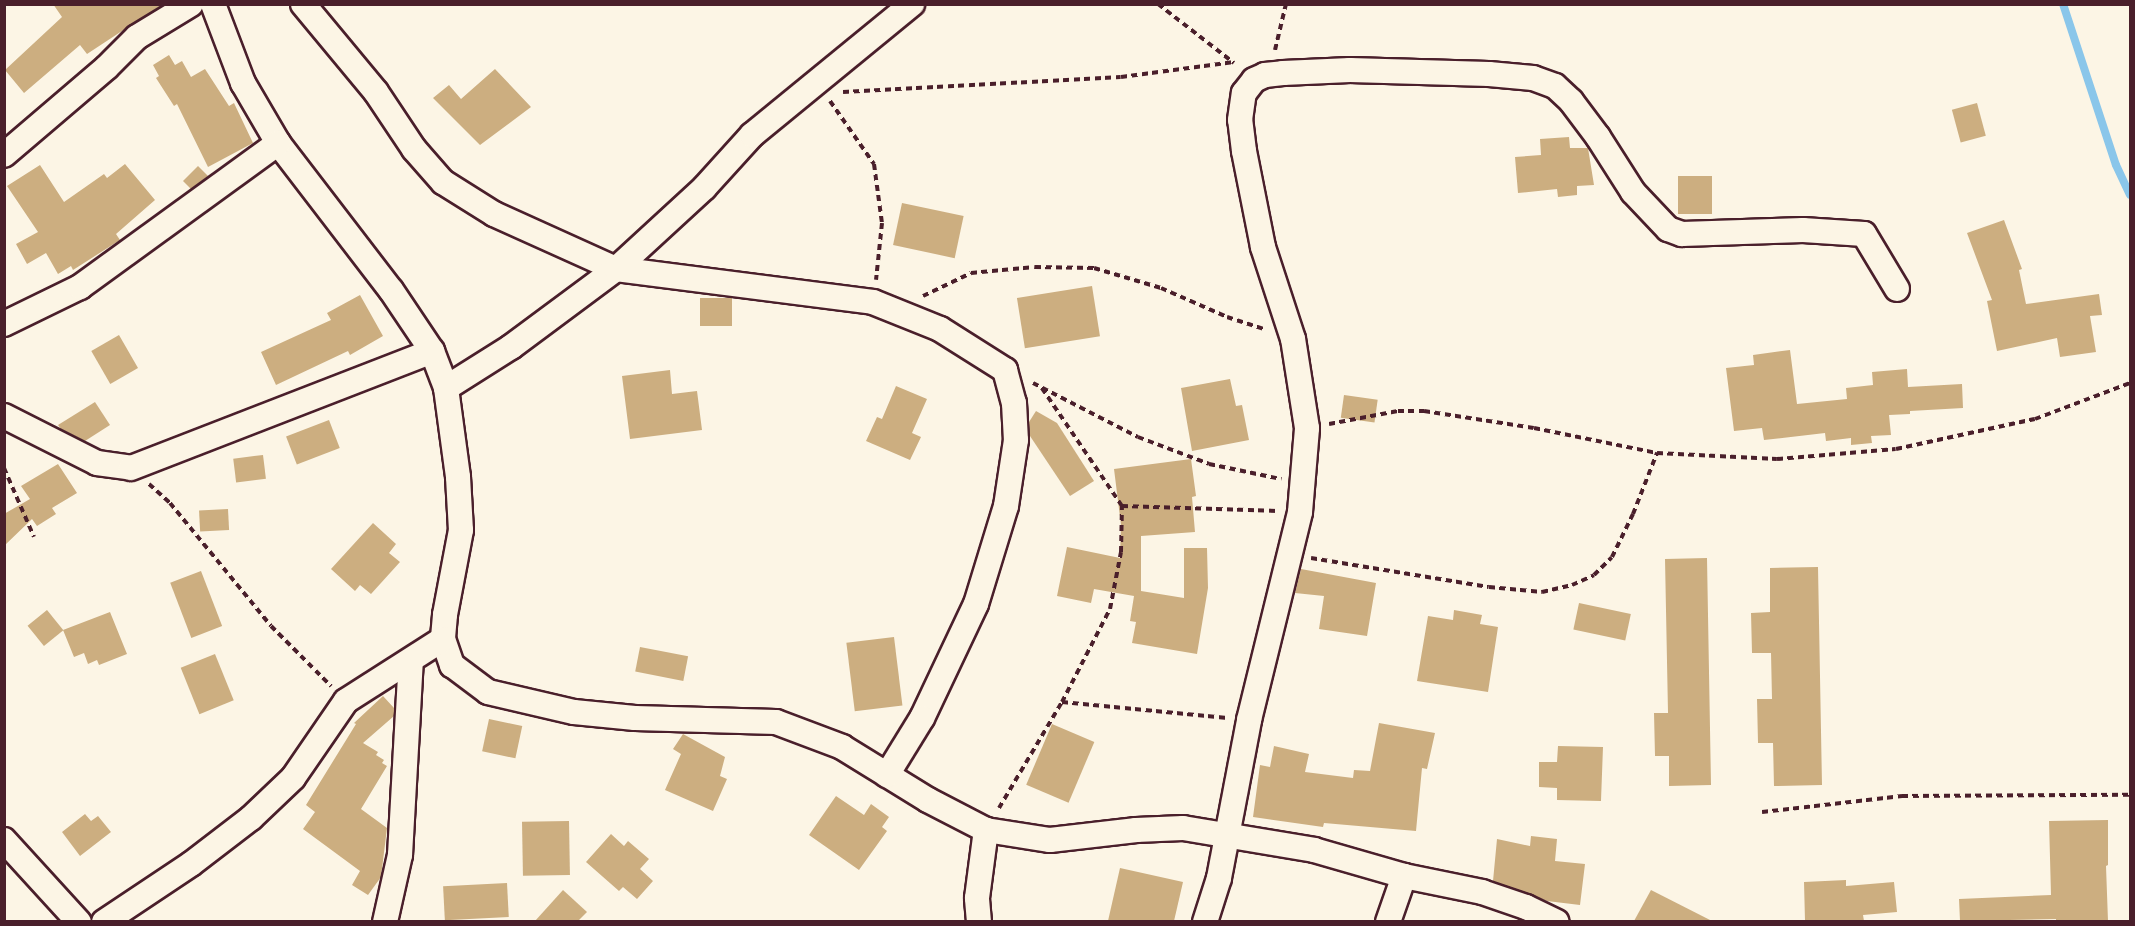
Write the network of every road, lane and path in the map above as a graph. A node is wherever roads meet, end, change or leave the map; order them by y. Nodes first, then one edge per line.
1 (191, 4) edge
2 (213, 4) edge
3 (303, 4) edge
4 (912, 4) edge
5 (1158, 4) edge
6 (1286, 4) edge
7 (1234, 62) junction
8 (1259, 77) junction
9 (825, 93) junction
10 (800, 94) junction
11 (278, 142) junction
12 (4, 156) edge
13 (616, 269) junction
14 (1897, 289) dead end
15 (873, 302) junction
16 (895, 310) junction
17 (4, 324) edge
18 (1293, 339) junction
19 (432, 351) junction
20 (1005, 370) junction
21 (2130, 382) edge
22 (1041, 387) junction
23 (446, 388) junction
24 (4, 416) edge
25 (1308, 428) junction
26 (1657, 453) junction
27 (4, 468) edge
28 (131, 468) junction
29 (1304, 483) junction
30 (1122, 506) junction
31 (1300, 512) junction
32 (34, 537) dead end
33 (1290, 555) junction
34 (443, 639) junction
35 (411, 661) junction
36 (346, 701) junction
37 (1062, 702) junction
38 (1249, 720) junction
39 (887, 775) junction
40 (2130, 795) edge
41 (1762, 812) dead end
42 (986, 830) junction
43 (1227, 836) junction
44 (4, 840) edge
45 (1404, 876) junction
46 (79, 921) edge
47 (104, 921) edge
48 (385, 921) edge
49 (979, 921) edge
50 (1205, 921) edge
51 (1388, 921) edge
52 (1557, 921) edge

1 - 12 street
2 - 11 street
3 - 13 street
4 - 10 street
5 - 7 path
6 - 8 path
7 - 8 path
7 - 9 path
8 - 14 street
8 - 18 street
9 - 10 path
9 - 15 path
10 - 13 street
11 - 17 street
11 - 19 street
13 - 15 street
13 - 23 street
15 - 16 street
16 - 18 path
16 - 20 street
18 - 25 street
19 - 23 street
19 - 28 street
20 - 22 path
20 - 39 street
21 - 26 path
22 - 29 path
22 - 30 path
23 - 34 street
24 - 28 street
25 - 26 path
25 - 29 street
26 - 33 path
27 - 32 path
28 - 36 path
29 - 31 street
30 - 31 path
30 - 37 path
31 - 33 street
33 - 38 street
34 - 35 street
34 - 39 street
35 - 36 street
35 - 48 street
36 - 47 street
37 - 38 path
37 - 42 path
38 - 43 street
39 - 42 street
40 - 41 path
42 - 43 street
42 - 49 street
43 - 45 street
43 - 50 street
44 - 46 street
45 - 51 street
45 - 52 street

